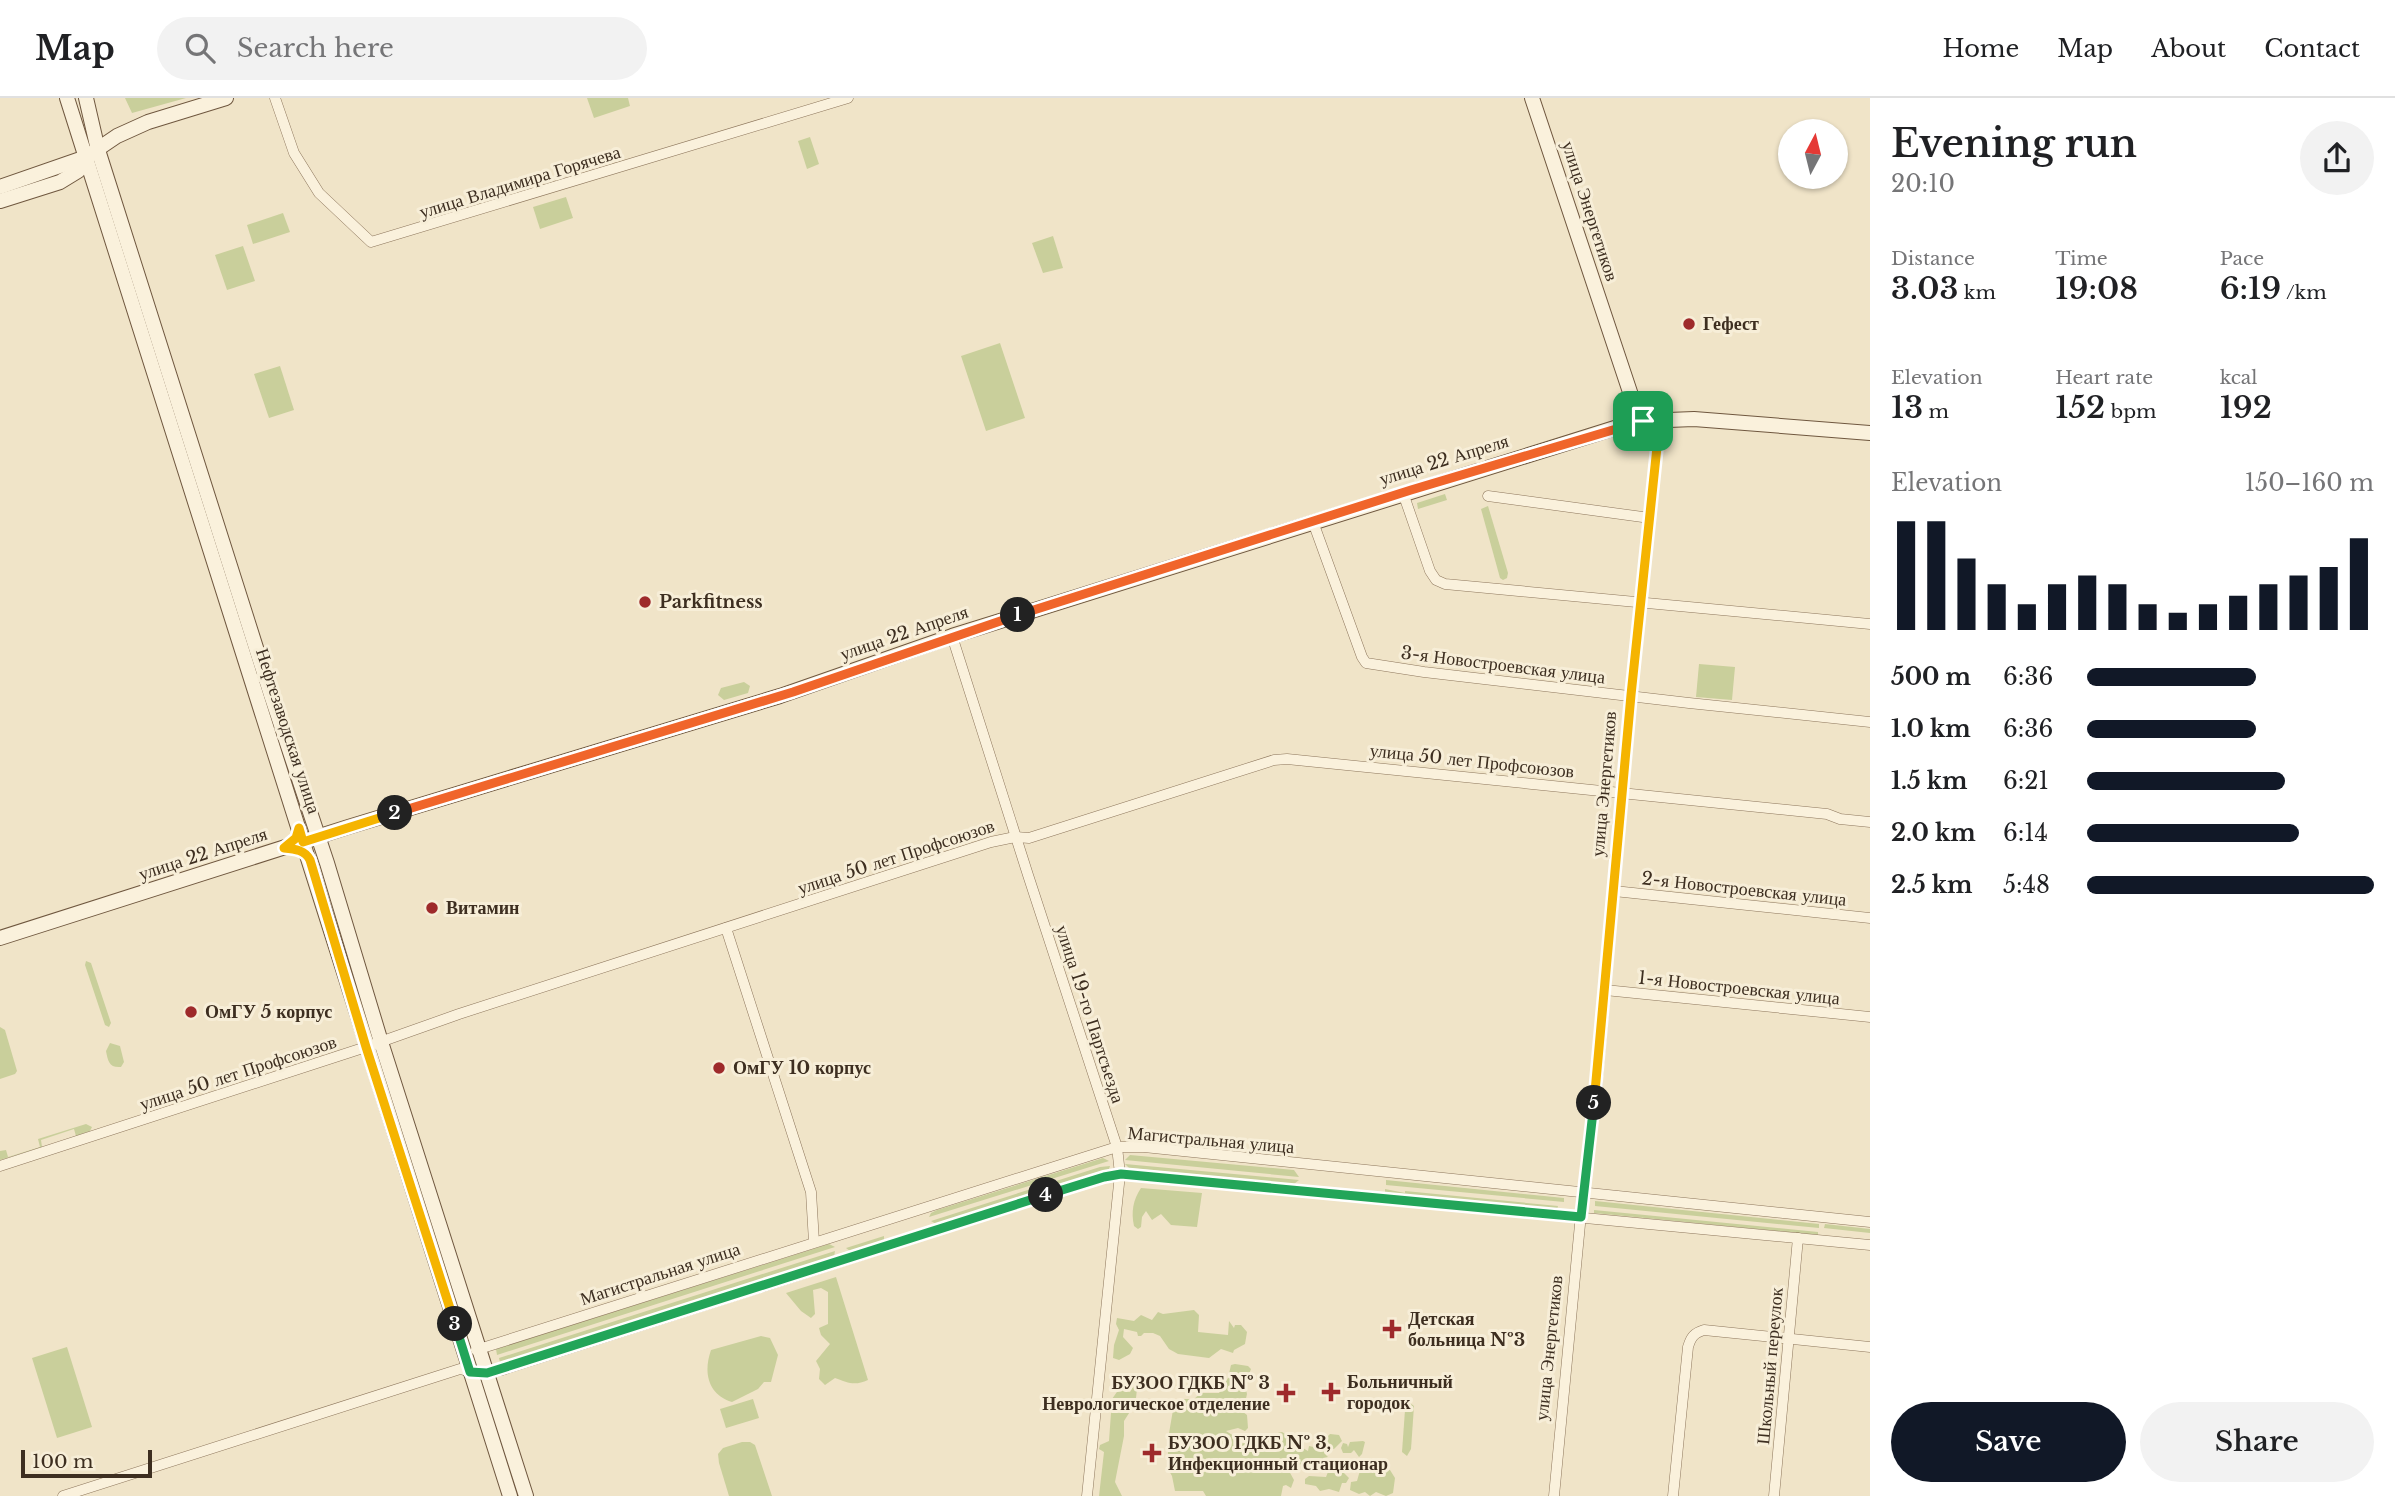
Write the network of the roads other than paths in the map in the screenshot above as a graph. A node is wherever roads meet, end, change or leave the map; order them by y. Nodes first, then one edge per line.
1 (67, 98) edge
2 (86, 98) edge
3 (226, 98) edge
4 (275, 98) edge
5 (848, 98) edge
6 (1532, 98) edge
7 (92, 153) junction
8 (0, 187) edge
9 (0, 201) edge
10 (1643, 421) junction
11 (1870, 433) edge
12 (1403, 493) junction
13 (1488, 496) dead end
14 (1650, 518) junction
15 (1313, 522) junction
16 (1642, 604) junction
17 (1870, 624) edge
18 (952, 636) junction
19 (1631, 695) junction
20 (1870, 722) edge
21 (1622, 792) junction
22 (314, 821) junction
23 (1870, 822) edge
24 (336, 831) junction
25 (301, 835) junction
26 (319, 837) junction
27 (1015, 837) junction
28 (284, 848) junction
29 (325, 856) junction
30 (310, 860) junction
31 (1614, 891) junction
32 (1870, 918) edge
33 (726, 928) junction
34 (0, 938) edge
35 (1605, 990) junction
36 (1870, 1017) edge
37 (381, 1042) junction
38 (366, 1047) junction
39 (1117, 1147) junction
40 (0, 1166) edge
41 (1121, 1174) junction
42 (1583, 1193) junction
43 (1581, 1217) junction
44 (1870, 1222) edge
45 (1798, 1238) junction
46 (814, 1242) junction
47 (1870, 1245) edge
48 (1788, 1338) junction
49 (1870, 1347) edge
50 (479, 1348) junction
51 (466, 1367) junction
52 (487, 1373) junction
53 (63, 1496) edge
54 (510, 1496) edge
55 (526, 1496) edge
56 (1087, 1496) edge
57 (1554, 1496) edge
58 (1673, 1496) edge
59 (1774, 1496) edge

1 - 7 main road, Нефтезаводская улица
2 - 7 main road, Нефтезаводская улица
3 - 7 main road
4 - 5 street, улица Владимира Горячева
6 - 10 main road, улица Энергетиков
7 - 8 main road
7 - 9 main road
7 - 22 main road, Нефтезаводская улица
7 - 25 main road, Нефтезаводская улица
10 - 11 main road, улица 22 Апреля
10 - 12 main road, улица 22 Апреля
10 - 14 street, улица Энергетиков
12 - 15 main road, улица 22 Апреля
12 - 16 street
13 - 14 street
14 - 16 street, улица Энергетиков
15 - 18 main road, улица 22 Апреля
15 - 19 street, 3-я Новостроевская улица
16 - 17 street
16 - 19 street, улица Энергетиков
18 - 24 main road, улица 22 Апреля
18 - 27 street, улица 19-го Партсъезда
19 - 20 street, 3-я Новостроевская улица
19 - 21 street, улица Энергетиков
21 - 23 street, улица 50 лет Профсоюзов
21 - 27 street, улица 50 лет Профсоюзов
21 - 31 street, улица Энергетиков
22 - 24 main road
22 - 26 main road, Нефтезаводская улица
24 - 26 main road, улица 22 Апреля
24 - 29 main road
25 - 26 main road, улица 22 Апреля
25 - 28 main road, улица 22 Апреля
25 - 30 main road, Нефтезаводская улица
26 - 29 main road, Нефтезаводская улица
27 - 33 street, улица 50 лет Профсоюзов
27 - 39 street, улица 19-го Партсъезда
28 - 30 main road
28 - 34 main road, улица 22 Апреля
29 - 37 main road, Нефтезаводская улица
30 - 38 main road, Нефтезаводская улица
31 - 32 street, 2-я Новостроевская улица
31 - 35 street, улица Энергетиков
33 - 37 street, улица 50 лет Профсоюзов
33 - 46 street
35 - 36 street, 1-я Новостроевская улица
35 - 42 street, улица Энергетиков
37 - 38 street, улица 50 лет Профсоюзов
37 - 50 main road, Нефтезаводская улица
38 - 40 street, улица 50 лет Профсоюзов
38 - 51 main road, Нефтезаводская улица
39 - 41 street, улица 19-го Партсъезда
39 - 42 street, Магистральная улица
39 - 46 street, Магистральная улица
41 - 43 street, Магистральная улица
41 - 52 street, Магистральная улица
41 - 56 street, улица 19-го Партсъезда
42 - 43 street, улица Энергетиков
42 - 44 street, Магистральная улица
43 - 45 street, Магистральная улица
43 - 57 street, улица Энергетиков
45 - 47 street, Магистральная улица
45 - 48 street, Школьный переулок
46 - 50 street, Магистральная улица
48 - 49 street
48 - 58 street
48 - 59 street, Школьный переулок
50 - 51 street, Магистральная улица
50 - 52 main road, Нефтезаводская улица
51 - 52 street, Магистральная улица
51 - 53 street, Магистральная улица
51 - 54 main road, Нефтезаводская улица
52 - 55 main road, Нефтезаводская улица

